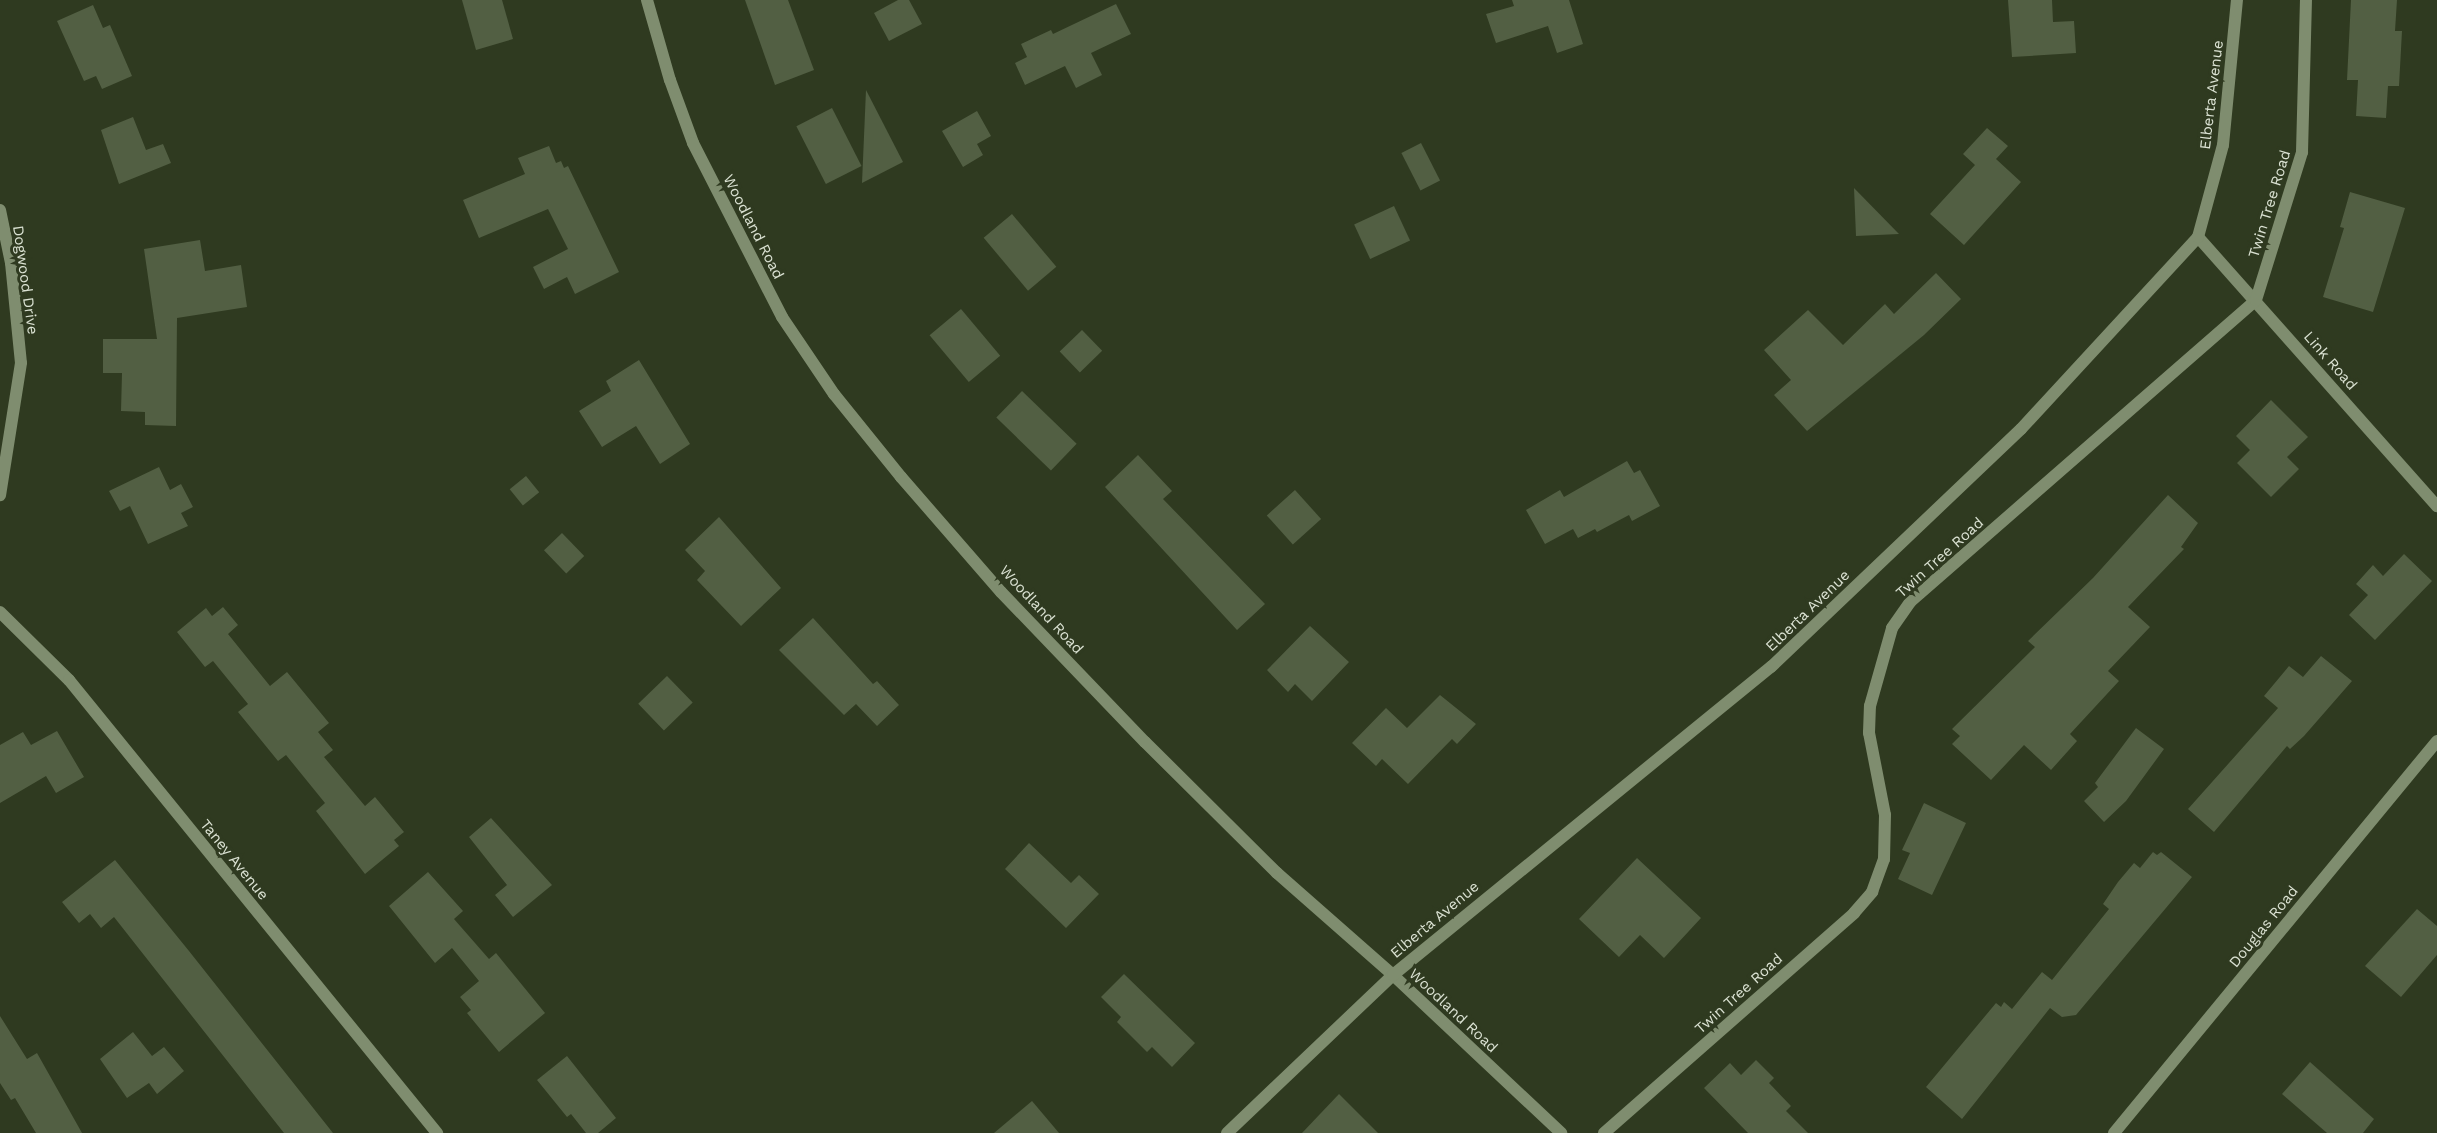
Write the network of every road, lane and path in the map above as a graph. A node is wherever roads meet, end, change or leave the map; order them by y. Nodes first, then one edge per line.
1 (647, 0) edge
2 (2237, 0) edge
3 (2306, 0) edge
4 (0, 210) edge
5 (2198, 237) junction
6 (2256, 300) junction
7 (0, 495) edge
8 (2437, 506) edge
9 (0, 612) edge
10 (2437, 741) edge
11 (1393, 975) junction
12 (437, 1133) edge
13 (1227, 1133) edge
14 (1561, 1133) edge
15 (1604, 1133) edge
16 (2114, 1133) edge

1 - 11 street, Woodland Road
2 - 5 street, Elberta Avenue
3 - 6 street, Twin Tree Road
4 - 7 street, Dogwood Drive
5 - 6 street, Link Road
5 - 11 street, Elberta Avenue
6 - 8 street, Link Road
6 - 15 street, Twin Tree Road
9 - 12 street, Taney Avenue
10 - 16 street, Douglas Road
11 - 13 street, Elberta Avenue
11 - 14 street, Woodland Road

